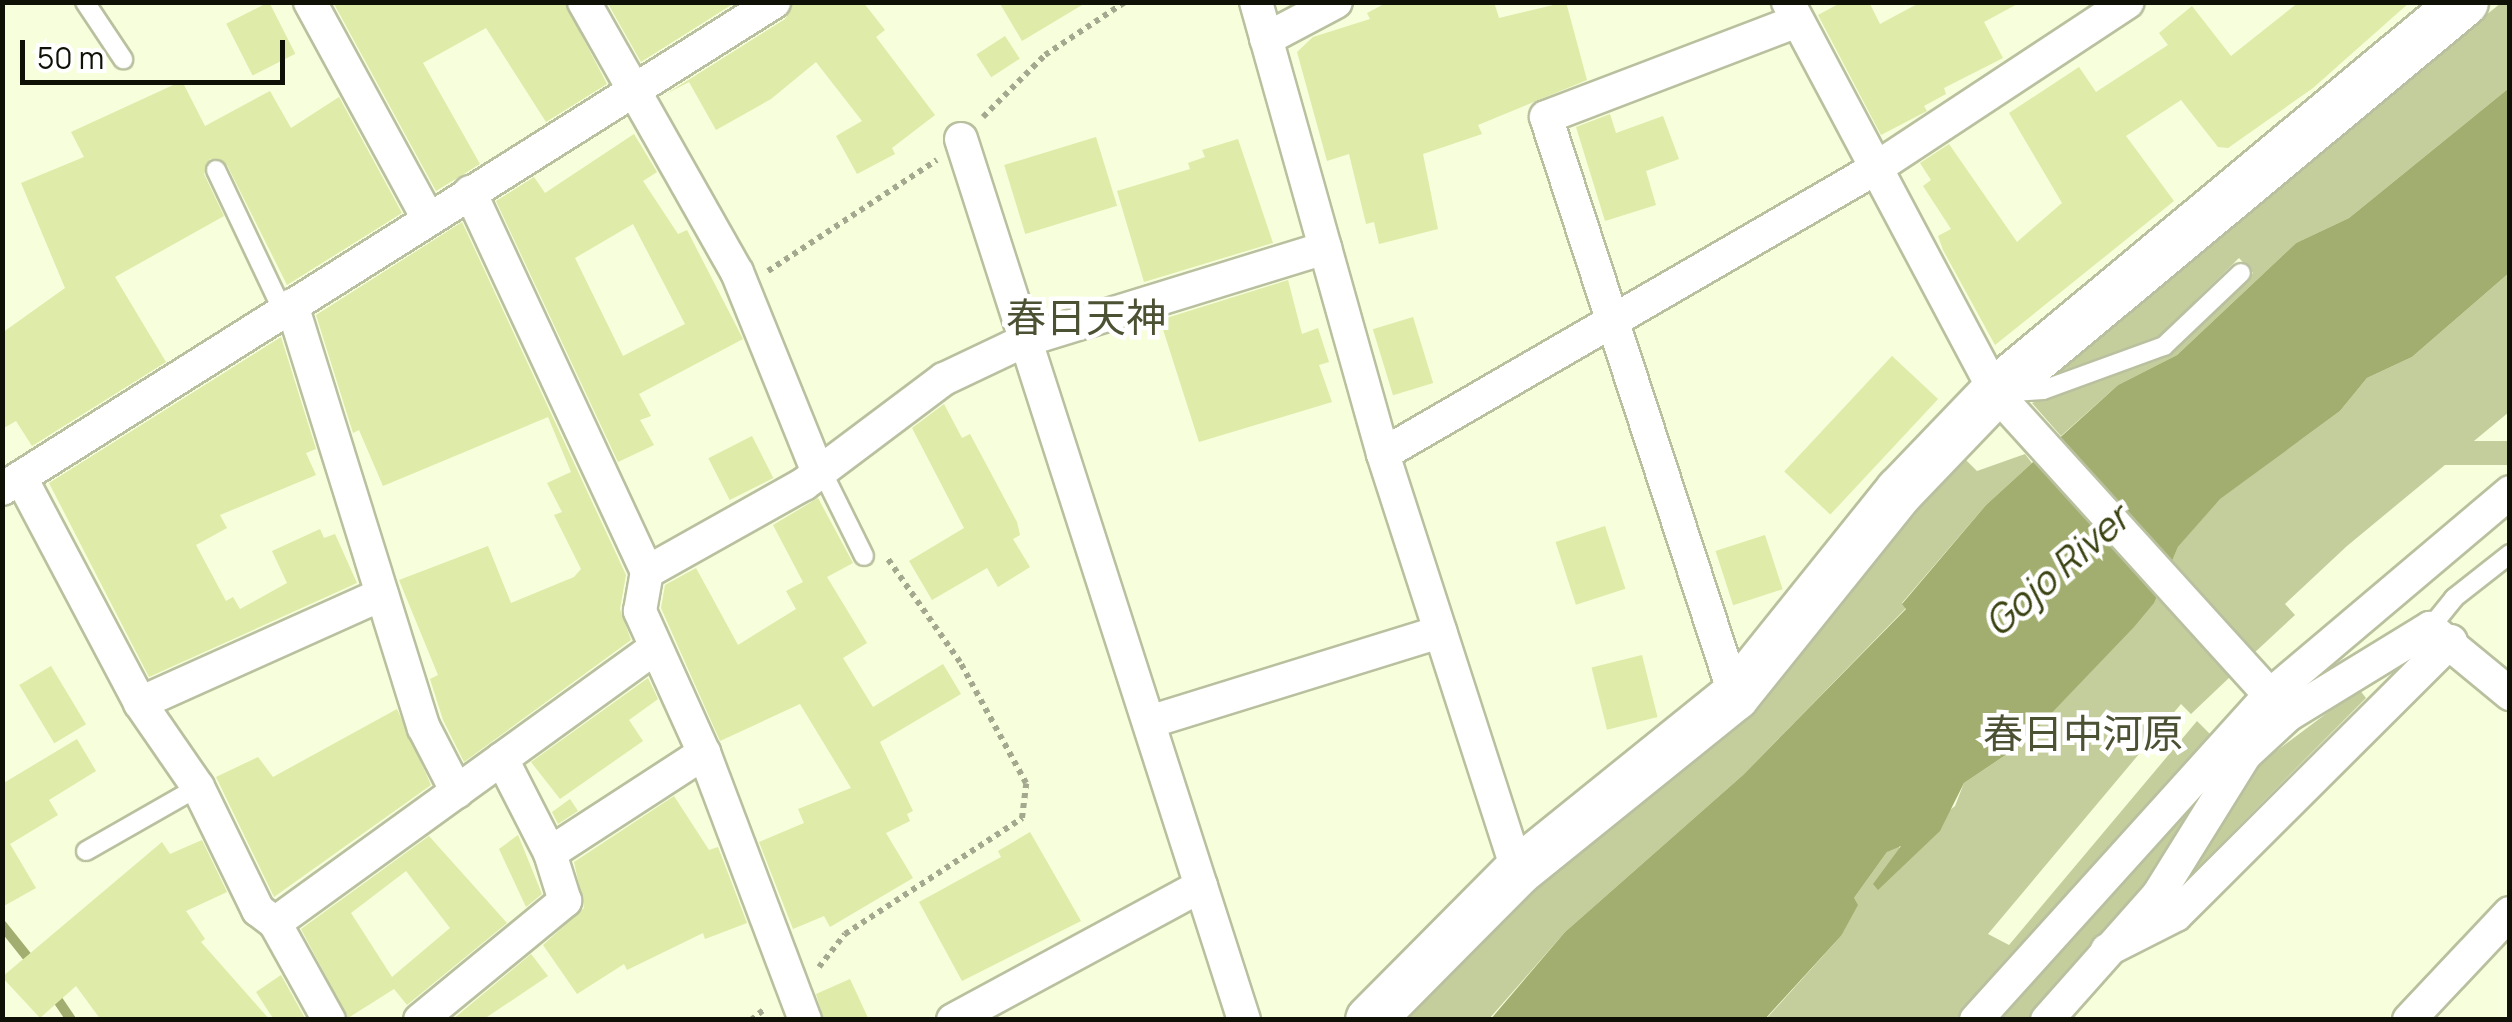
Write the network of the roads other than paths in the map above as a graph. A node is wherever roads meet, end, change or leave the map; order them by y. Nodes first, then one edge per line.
1 (85, 2) edge
2 (310, 2) edge
3 (584, 2) edge
4 (774, 2) edge
5 (1256, 2) edge
6 (1336, 2) edge
7 (2128, 2) edge
8 (2464, 2) edge
9 (1792, 12) edge
10 (1266, 39) junction
11 (124, 59) dead end
12 (634, 90) junction
13 (962, 139) road end
14 (216, 170) dead end
15 (1873, 170) junction
16 (470, 192) junction
17 (428, 218) junction
18 (1325, 248) junction
19 (2241, 273) dead end
20 (288, 308) junction
21 (1612, 321) junction
22 (1026, 340) junction
23 (2004, 403) junction
24 (1383, 454) junction
25 (820, 471) junction
26 (12, 483) edge
27 (2510, 492) edge
28 (2510, 554) edge
29 (864, 556) dead end
30 (647, 572) junction
31 (382, 594) junction
32 (1440, 632) junction
33 (2441, 635) junction
34 (655, 648) junction
35 (2510, 694) edge
36 (1735, 696) junction
37 (2271, 698) junction
38 (140, 703) junction
39 (1149, 722) junction
40 (704, 753) junction
41 (502, 759) junction
42 (198, 787) junction
43 (456, 792) junction
44 (86, 850) dead end
45 (550, 853) junction
46 (1518, 871) junction
47 (1201, 886) junction
48 (2510, 913) edge
49 (275, 924) junction
50 (2107, 950) junction
51 (329, 1020) edge
52 (420, 1020) edge
53 (805, 1020) edge
54 (953, 1020) edge
55 (1244, 1020) edge
56 (1370, 1020) edge
57 (1976, 1020) edge
58 (2047, 1020) edge
59 (2409, 1020) edge

1 - 11 lane
2 - 17 street
3 - 12 street
4 - 12 street
5 - 10 street
6 - 10 street
7 - 15 street
8 - 23 main road
9 - 15 street
9 - 21 street
10 - 18 street
12 - 16 street
12 - 25 street
13 - 22 street
14 - 20 lane
15 - 21 street
15 - 23 street
16 - 17 street
16 - 30 street
17 - 20 street
18 - 22 street
18 - 24 street
19 - 23 lane
20 - 26 street
20 - 31 street
21 - 24 street
21 - 36 street
22 - 25 street
22 - 39 street
23 - 36 main road
23 - 37 street
24 - 32 street
25 - 29 lane
25 - 30 street
26 - 38 street
27 - 37 street
28 - 33 lane
30 - 34 street
31 - 38 street
31 - 43 street
32 - 39 street
32 - 46 street
33 - 35 street
33 - 37 street
33 - 50 street
34 - 40 street
34 - 41 street
36 - 46 main road
37 - 50 street
37 - 57 street
38 - 42 street
39 - 47 street
40 - 45 street
40 - 53 street
41 - 43 street
41 - 45 street
42 - 44 lane
42 - 49 street
43 - 49 street
45 - 52 street
46 - 56 main road
47 - 54 street
47 - 55 street
48 - 59 street
49 - 51 street
50 - 58 street

